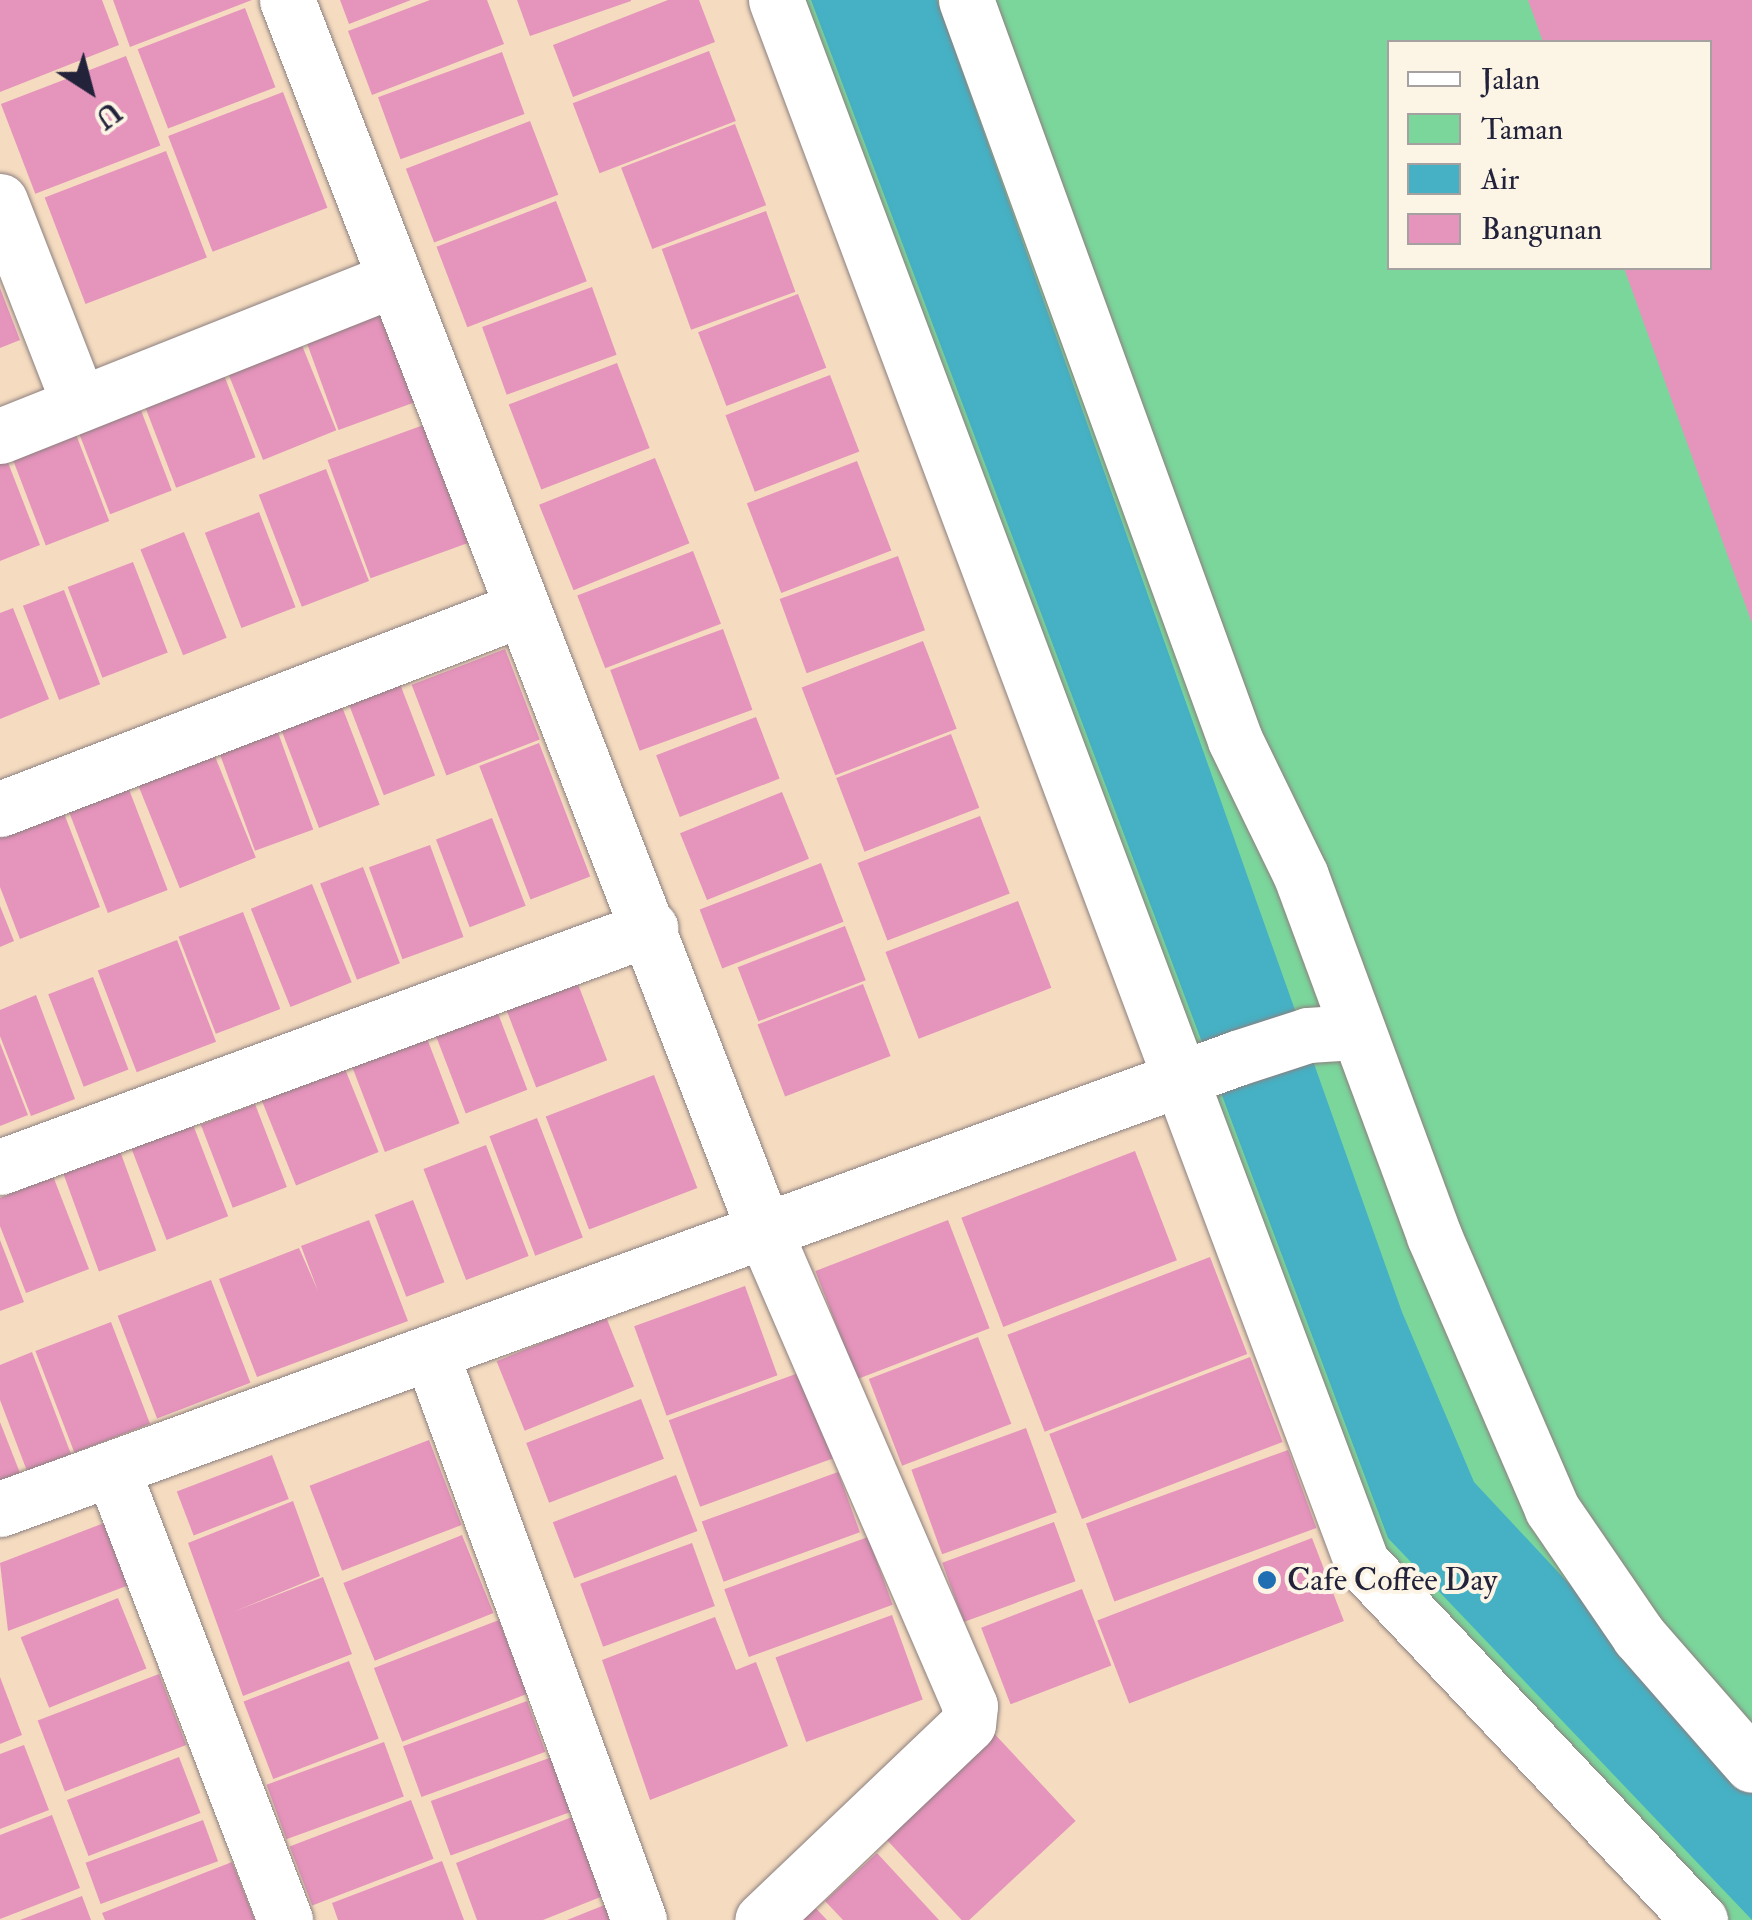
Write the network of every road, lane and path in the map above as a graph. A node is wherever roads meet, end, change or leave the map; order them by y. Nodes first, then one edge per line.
1 (287, 0) edge
2 (776, 0) edge
3 (966, 0) edge
4 (0, 202) edge
5 (392, 280) junction
6 (79, 404) junction
7 (0, 436) edge
8 (516, 611) junction
9 (0, 809) edge
10 (650, 928) junction
11 (1354, 1032) junction
12 (1180, 1080) junction
13 (0, 1166) edge
14 (766, 1236) junction
15 (431, 1354) junction
16 (112, 1469) junction
17 (0, 1509) edge
18 (1752, 1765) edge
19 (285, 1920) edge
20 (639, 1920) edge
21 (762, 1920) edge
22 (1700, 1920) edge

1 - 5 street
2 - 12 street
3 - 11 street
4 - 6 street
5 - 6 street
5 - 8 street
6 - 7 street
8 - 9 street
8 - 10 street
10 - 13 street
10 - 14 street
11 - 12 street
11 - 18 street
12 - 14 street
12 - 22 street
14 - 15 street
14 - 21 street
15 - 16 street
15 - 20 street
16 - 17 street
16 - 19 street

